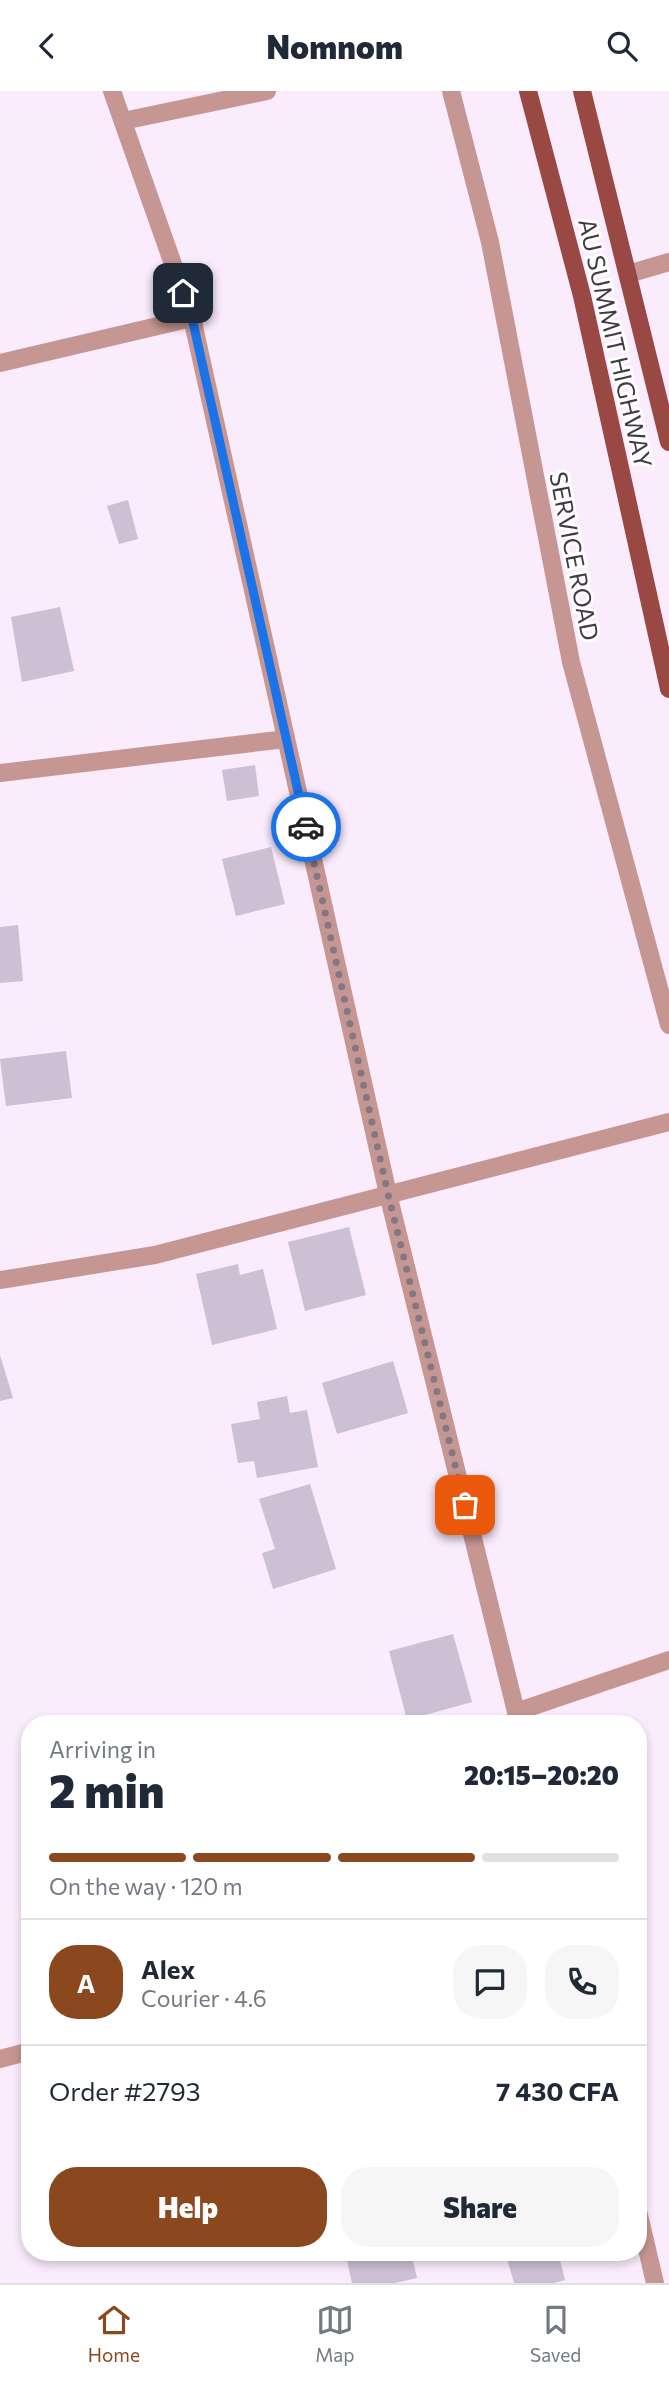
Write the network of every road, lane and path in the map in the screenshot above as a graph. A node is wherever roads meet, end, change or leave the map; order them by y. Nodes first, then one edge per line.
1 (113, 91) edge
2 (267, 91) edge
3 (451, 91) edge
4 (528, 91) edge
5 (582, 91) edge
6 (123, 121) junction
7 (669, 262) edge
8 (628, 274) junction
9 (192, 318) junction
10 (0, 363) edge
11 (669, 442) edge
12 (669, 689) edge
13 (286, 740) junction
14 (0, 773) edge
15 (669, 1025) edge
16 (669, 1122) edge
17 (388, 1194) junction
18 (0, 1280) edge
19 (669, 1660) edge
20 (516, 1715) edge
21 (525, 1715) edge
22 (21, 2053) edge
23 (0, 2059) edge
24 (647, 2249) edge
25 (655, 2283) edge

1 - 6 street
2 - 6 street
3 - 15 street, SERVICE ROAD
4 - 12 main road, AU SUMMIT HIGHWAY
5 - 8 main road, AU SUMMIT HIGHWAY
6 - 9 street
7 - 8 street
8 - 11 main road, AU SUMMIT HIGHWAY
9 - 10 street
9 - 13 street
13 - 14 street
13 - 17 street
16 - 17 street
17 - 18 street
17 - 20 street
19 - 21 street
22 - 23 street
24 - 25 street

